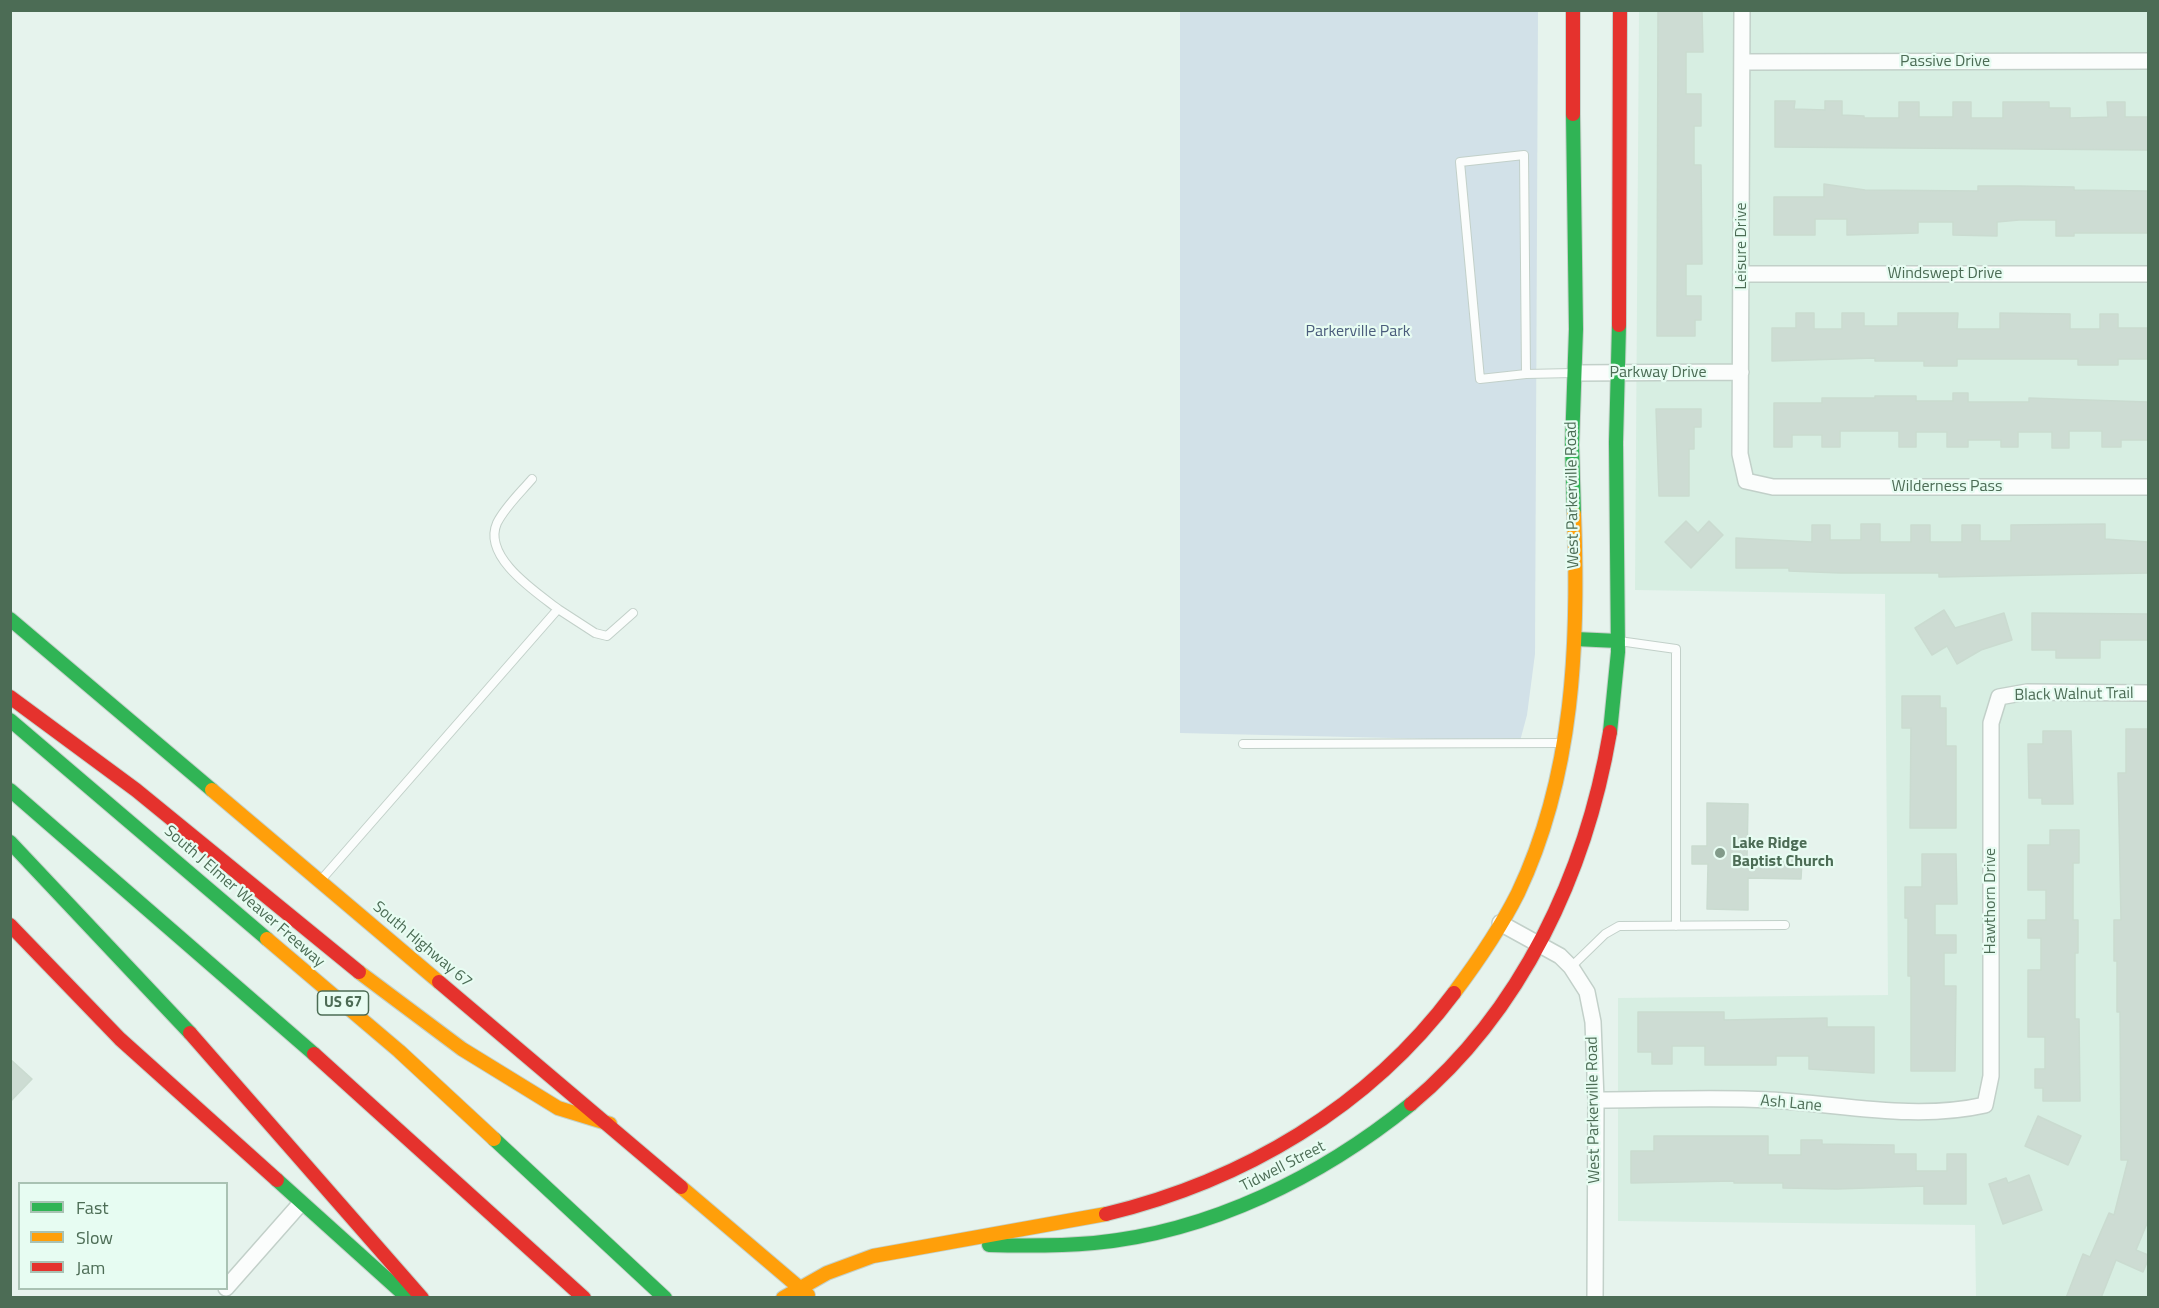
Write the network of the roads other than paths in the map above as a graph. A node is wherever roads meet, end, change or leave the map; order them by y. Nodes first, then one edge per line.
1 (1573, 10) edge
2 (1620, 10) edge
3 (1742, 10) edge
4 (1742, 62) junction
5 (2148, 62) edge
6 (1742, 274) junction
7 (2148, 274) edge
8 (1741, 372) junction
9 (1617, 373) junction
10 (1526, 374) junction
11 (1575, 374) junction
12 (532, 479) dead end
13 (1746, 481) joint
14 (2148, 487) edge
15 (558, 609) junction
16 (633, 613) dead end
17 (10, 619) edge
18 (1575, 639) junction
19 (1618, 641) junction
20 (2148, 693) edge
21 (10, 697) edge
22 (1999, 697) joint
23 (10, 720) edge
24 (1562, 743) junction
25 (1243, 744) dead end
26 (10, 790) edge
27 (10, 842) edge
28 (320, 881) junction
29 (1500, 923) junction
30 (10, 925) edge
31 (1785, 925) dead end
32 (1676, 926) junction
33 (1539, 944) junction
34 (1571, 967) junction
35 (1596, 1100) junction
36 (1985, 1105) joint
37 (610, 1124) junction
38 (301, 1203) junction
39 (952, 1243) junction
40 (228, 1286) edge
41 (798, 1287) junction
42 (408, 1298) edge
43 (422, 1298) edge
44 (584, 1298) edge
45 (665, 1298) edge
46 (783, 1298) edge
47 (810, 1298) edge
48 (1595, 1298) edge

1 - 11 main road, West Parkerville Road
2 - 9 main road
3 - 4 street, Leisure Drive
4 - 5 street, Passive Drive
4 - 6 street, Leisure Drive
6 - 7 street, Windswept Drive
6 - 8 street, Leisure Drive
8 - 9 street, Parkway Drive
8 - 13 street, Leisure Drive
9 - 11 street, Parkway Drive
9 - 19 main road
10 - 10 lane
10 - 11 lane
11 - 18 main road, West Parkerville Road
12 - 15 lane
13 - 14 street, Wilderness Pass
15 - 16 lane
15 - 28 lane
17 - 28 main road, South Highway 67
18 - 19 main road
18 - 24 main road, West Parkerville Road
19 - 32 lane
19 - 33 main road
20 - 22 street, Black Walnut Trail
21 - 37 main road
22 - 36 street, Hawthorn Drive
23 - 45 main road, South J Elmer Weaver Freeway / US 67
24 - 25 lane
24 - 29 main road, West Parkerville Road
26 - 44 main road
27 - 43 main road
28 - 37 main road, South Highway 67
29 - 33 street, West Parkerville Road
29 - 39 main road, Tidwell Street
30 - 38 main road
31 - 32 lane
32 - 34 lane
33 - 34 street, West Parkerville Road
33 - 39 main road, Tidwell Street
34 - 35 street, West Parkerville Road
35 - 36 street, Ash Lane
35 - 48 street, West Parkerville Road
37 - 41 main road, South Highway 67
38 - 40 street
38 - 42 main road
39 - 41 main road, Tidwell Street
41 - 46 main road, Tidwell Street
41 - 47 main road, South Highway 67

